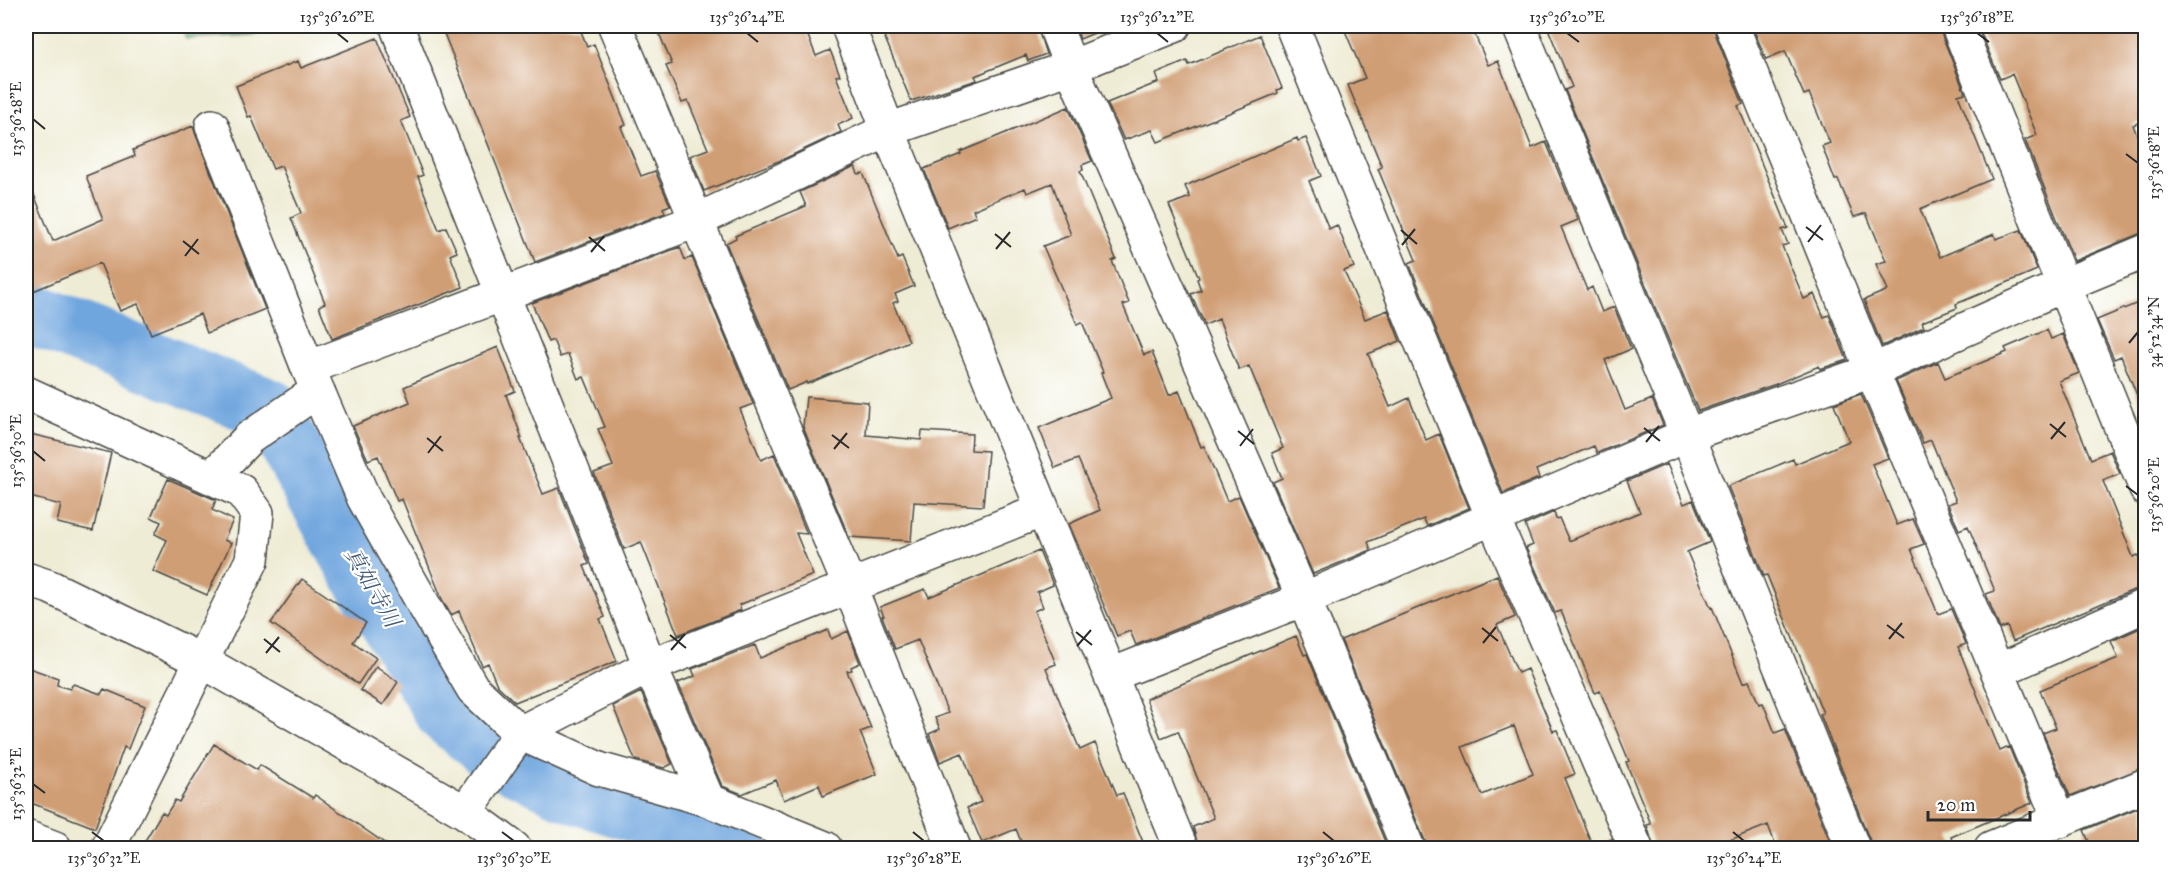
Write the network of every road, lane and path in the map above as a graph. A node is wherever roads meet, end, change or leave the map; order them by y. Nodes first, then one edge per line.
1 (615, 26) edge
2 (848, 26) edge
3 (1055, 26) edge
4 (1174, 26) edge
5 (1293, 26) edge
6 (1519, 26) edge
7 (1732, 26) edge
8 (1958, 26) edge
9 (398, 30) dead end
10 (1071, 67) junction
11 (212, 126) dead end
12 (888, 130) junction
13 (696, 221) junction
14 (2145, 251) edge
15 (2064, 285) junction
16 (503, 294) junction
17 (1872, 371) junction
18 (313, 380) junction
19 (26, 393) edge
20 (1687, 435) junction
21 (212, 477) junction
22 (2145, 489) edge
23 (1042, 510) junction
24 (1493, 518) junction
25 (26, 579) edge
26 (850, 587) junction
27 (1304, 599) junction
28 (2145, 605) edge
29 (202, 662) junction
30 (650, 666) junction
31 (1998, 671) junction
32 (1111, 675) junction
33 (520, 733) junction
34 (2145, 785) edge
35 (708, 800) junction
36 (465, 812) junction
37 (2060, 821) junction
38 (26, 837) edge
39 (56, 849) edge
40 (108, 849) edge
41 (514, 849) edge
42 (825, 849) edge
43 (954, 849) edge
44 (1181, 849) edge
45 (1408, 849) edge
46 (1636, 849) edge
47 (1853, 849) edge
48 (1991, 849) edge

1 - 13 street
2 - 12 street
3 - 10 street
4 - 10 street
5 - 24 street
6 - 20 street
7 - 17 street
8 - 15 street
9 - 16 street
10 - 12 street
10 - 27 street
11 - 18 street
12 - 13 street
12 - 23 street
13 - 16 street
13 - 26 street
14 - 15 street
15 - 17 street
15 - 22 street
16 - 18 street
16 - 30 street
17 - 20 street
17 - 31 street
18 - 21 street
18 - 33 street
19 - 21 street
20 - 24 street
20 - 47 street
21 - 29 street
23 - 26 street
23 - 32 street
24 - 27 street
24 - 46 street
25 - 29 street
26 - 30 street
26 - 43 street
27 - 32 street
27 - 45 street
28 - 31 street
29 - 36 street
29 - 40 street
30 - 33 street
30 - 35 street
31 - 37 street
32 - 44 street
33 - 35 street
33 - 36 street
34 - 37 street
35 - 42 street
36 - 41 street
37 - 48 street
38 - 39 street

